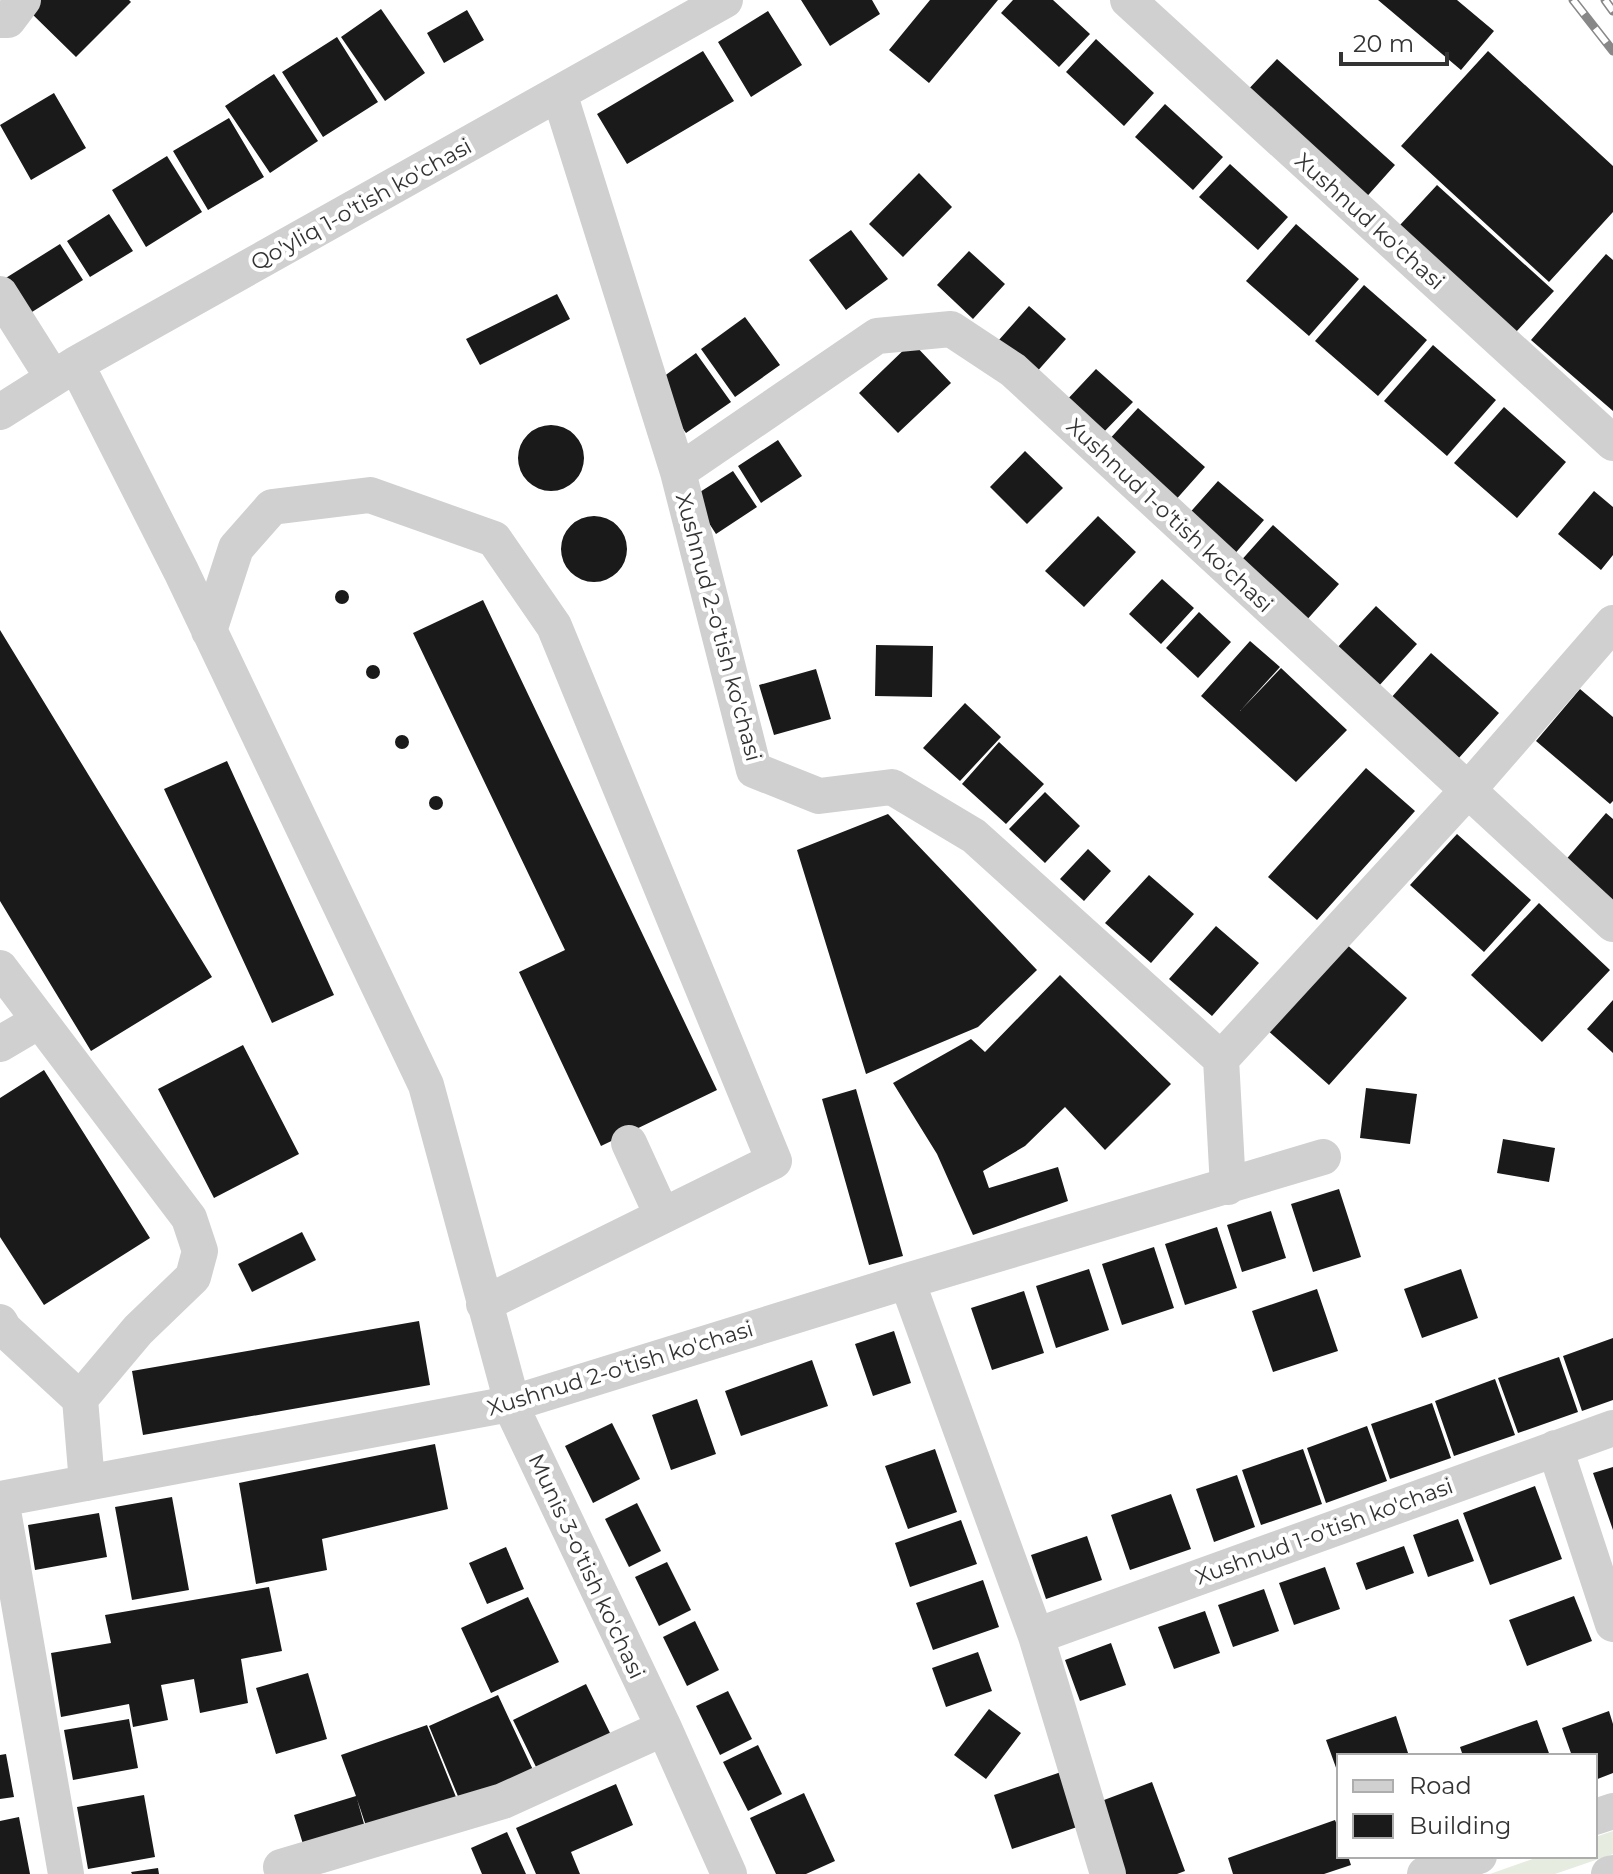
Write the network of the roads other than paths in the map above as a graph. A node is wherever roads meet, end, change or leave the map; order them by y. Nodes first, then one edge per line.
1 (23, 0) edge
2 (725, 0) edge
3 (1128, 0) edge
4 (0, 20) edge
5 (559, 93) junction
6 (0, 294) edge
7 (65, 371) junction
8 (0, 412) edge
9 (1613, 443) edge
10 (678, 472) junction
11 (1613, 623) edge
12 (209, 631) junction
13 (1468, 790) junction
14 (1613, 924) edge
15 (0, 968) edge
16 (39, 1021) junction
17 (0, 1044) edge
18 (1221, 1059) junction
19 (629, 1143) dead end
20 (1323, 1157) dead end
21 (1228, 1187) junction
22 (662, 1215) junction
23 (907, 1281) junction
24 (484, 1304) junction
25 (0, 1322) edge
26 (80, 1399) junction
27 (510, 1404) junction
28 (1613, 1428) edge
29 (1555, 1448) junction
30 (87, 1483) junction
31 (0, 1499) edge
32 (1613, 1624) edge
33 (1036, 1636) junction
34 (664, 1728) junction
35 (1473, 1858) edge
36 (281, 1867) dead end
37 (66, 1874) edge
38 (729, 1874) edge
39 (1108, 1874) edge
40 (1425, 1874) edge

1 - 4 street
2 - 5 street, Qo'yliq 1-o'tish ko'chasi
3 - 9 street, Xushnud ko'chasi
5 - 7 street, Qo'yliq 1-o'tish ko'chasi
5 - 10 street, Xushnud 2-o'tish ko'chasi
6 - 7 street, Munis 3-o'tish ko'chasi
7 - 8 street, Qo'yliq 1-o'tish ko'chasi
7 - 12 street, Munis 3-o'tish ko'chasi
10 - 13 street, Xushnud 1-o'tish ko'chasi
10 - 18 street, Xushnud 2-o'tish ko'chasi
11 - 13 street
12 - 22 street
12 - 24 street, Munis 3-o'tish ko'chasi
13 - 14 street, Xushnud 1-o'tish ko'chasi
13 - 18 street
15 - 16 street
16 - 17 street
16 - 26 street
18 - 21 street
19 - 22 street
20 - 21 street, Xushnud 2-o'tish ko'chasi
21 - 23 street, Xushnud 2-o'tish ko'chasi
22 - 24 street
23 - 27 street, Xushnud 2-o'tish ko'chasi
23 - 33 street
24 - 27 street, Munis 3-o'tish ko'chasi
25 - 26 street
26 - 30 street
27 - 30 street, Xushnud 2-o'tish ko'chasi
27 - 34 street, Munis 3-o'tish ko'chasi
28 - 29 street, Xushnud 1-o'tish ko'chasi
29 - 32 street
29 - 33 street, Xushnud 1-o'tish ko'chasi
30 - 31 street, Xushnud 2-o'tish ko'chasi
31 - 37 street
33 - 39 street
34 - 36 street
34 - 38 street, Munis 3-o'tish ko'chasi
35 - 40 street

